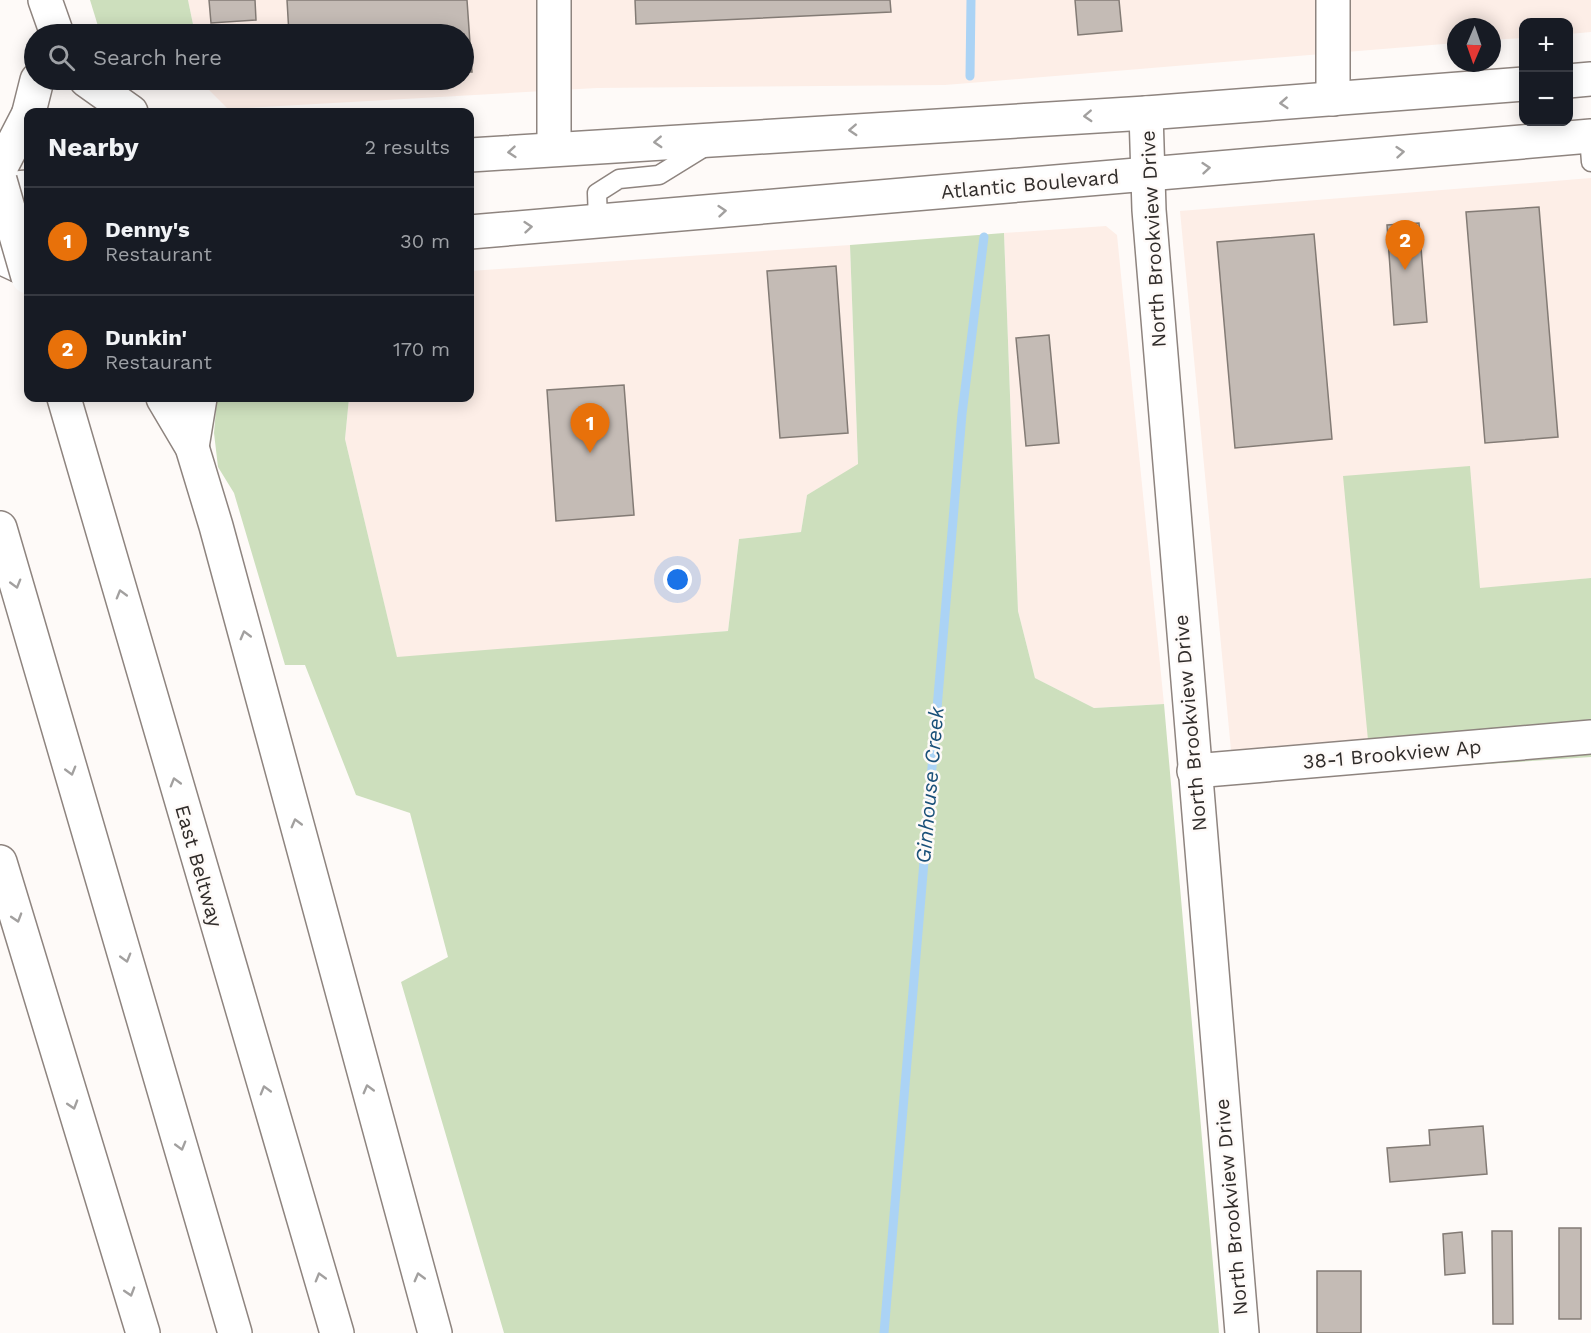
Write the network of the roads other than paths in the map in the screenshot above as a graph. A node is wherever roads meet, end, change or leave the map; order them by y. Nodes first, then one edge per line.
1 (40, 0) edge
2 (45, 0) edge
3 (554, 0) edge
4 (1334, 0) edge
5 (41, 24) edge
6 (53, 24) edge
7 (1591, 79) edge
8 (1573, 81) edge
9 (1519, 84) edge
10 (35, 90) edge
11 (100, 90) edge
12 (1333, 99) junction
13 (30, 108) edge
14 (125, 108) edge
15 (1146, 113) junction
16 (24, 123) edge
17 (718, 138) junction
18 (1590, 145) edge
19 (554, 148) junction
20 (474, 155) edge
21 (0, 169) edge
22 (1148, 173) junction
23 (0, 180) edge
24 (24, 187) edge
25 (0, 189) edge
26 (24, 205) edge
27 (598, 221) junction
28 (0, 222) edge
29 (0, 228) edge
30 (474, 232) edge
31 (24, 233) edge
32 (18, 268) edge
33 (65, 402) edge
34 (165, 402) edge
35 (199, 402) edge
36 (192, 447) junction
37 (0, 528) edge
38 (1591, 738) edge
39 (1194, 771) junction
40 (0, 862) edge
41 (143, 1333) edge
42 (235, 1333) edge
43 (337, 1333) edge
44 (435, 1333) edge
45 (1242, 1333) edge

1 - 5 main road
2 - 6 main road
3 - 19 main road
4 - 12 main road
7 - 8 main road
9 - 12 main road
10 - 13 main road
11 - 14 main road
12 -> 15 main road
15 -> 17 main road
15 - 22 main road, North Brookview Drive
16 - 21 main road
17 -> 19 main road
17 - 27 lane
22 -> 18 main road, Atlantic Boulevard
19 -> 20 main road
27 -> 22 main road, Atlantic Boulevard
22 - 39 main road, North Brookview Drive
23 - 32 main road, bridge
24 - 25 main road
26 - 28 main road
30 -> 27 main road, Atlantic Boulevard
29 - 31 main road
43 -> 33 main road, East Beltway
34 - 36 main road
35 - 36 main road
44 -> 36 main road
37 -> 42 main road
38 - 39 main road, 38-1 Brookview Ap
39 - 45 main road, North Brookview Drive
40 -> 41 main road

